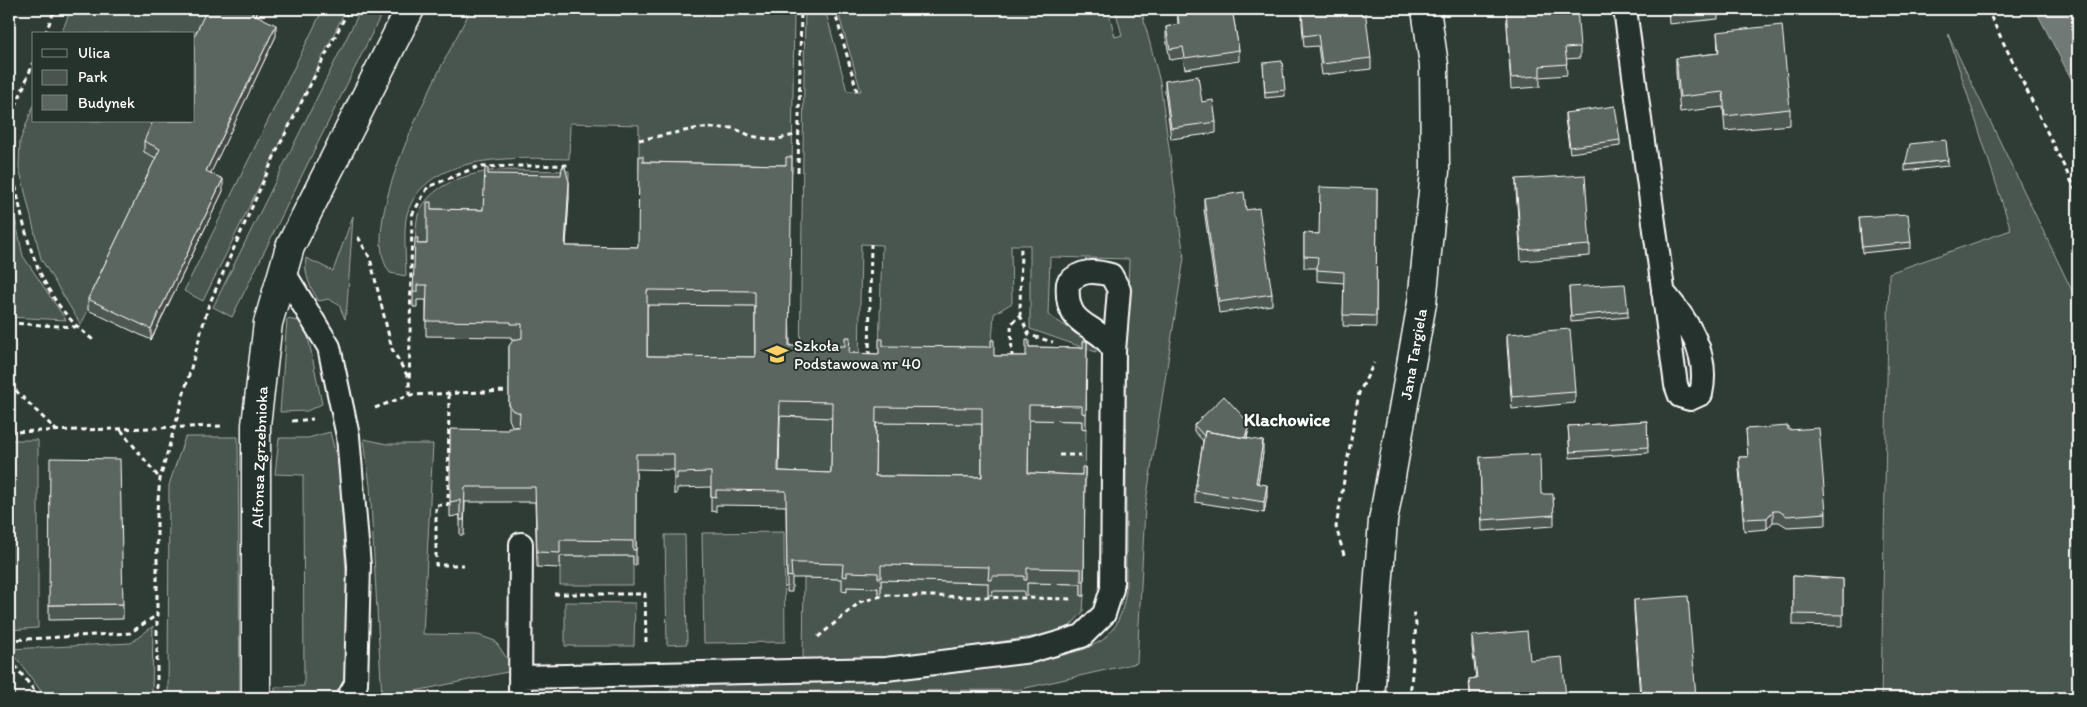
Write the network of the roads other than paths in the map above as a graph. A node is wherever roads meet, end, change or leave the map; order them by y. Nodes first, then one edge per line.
1 (410, 9) edge
2 (1426, 9) edge
3 (1625, 9) edge
4 (283, 271) junction
5 (1663, 292) dead end
6 (1114, 351) dead end
7 (521, 544) dead end
8 (520, 687) edge
9 (256, 698) edge
10 (348, 698) edge
11 (1370, 698) edge

1 - 4 street, Alfonsa Zgrzebnioka
2 - 11 street, Jana Targiela
3 - 5 lane
4 - 9 street, Alfonsa Zgrzebnioka
4 - 10 lane
6 - 8 lane
7 - 8 lane

